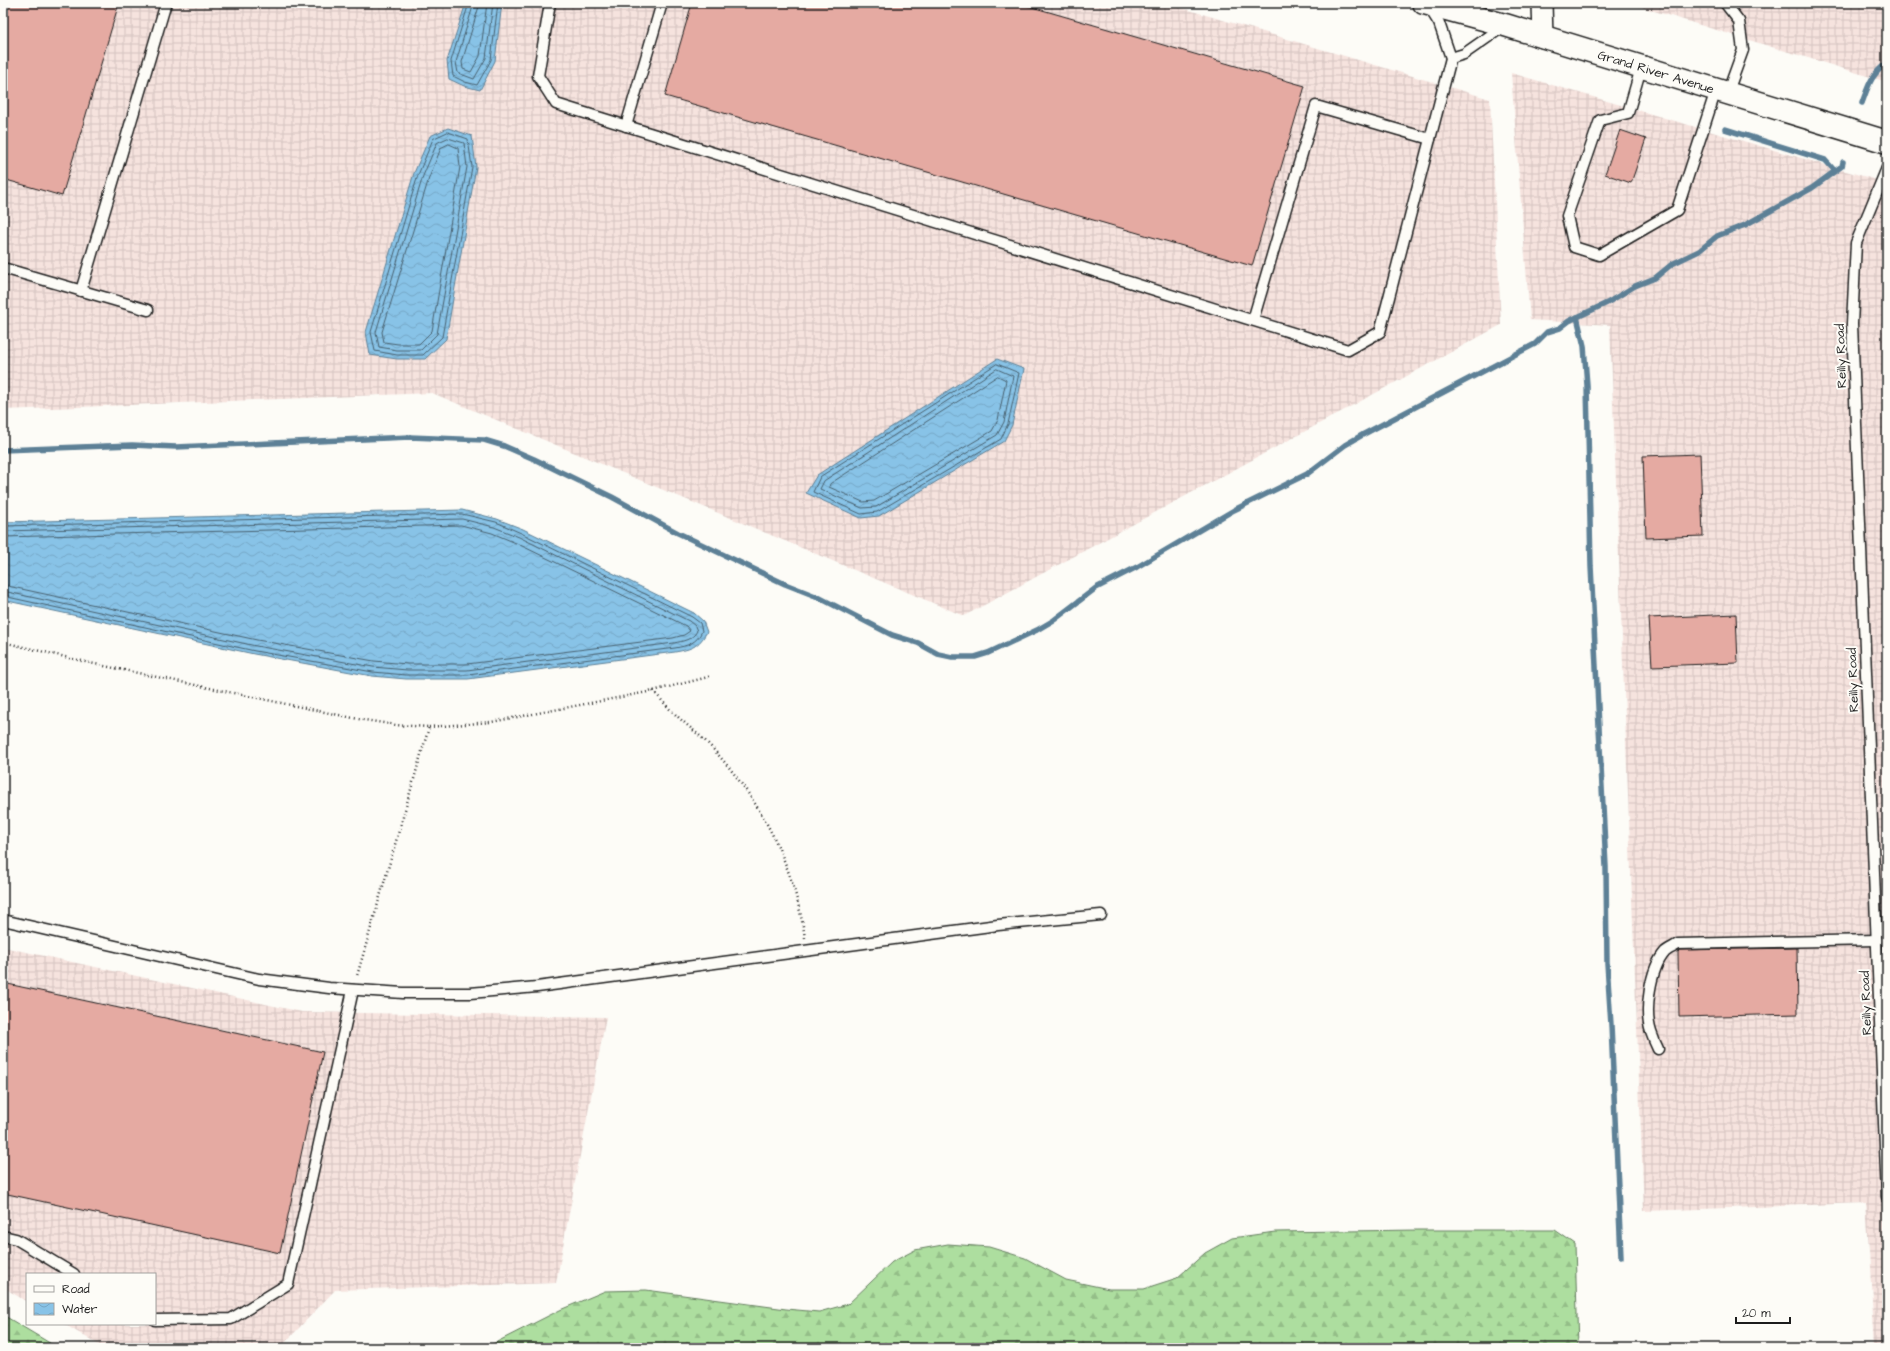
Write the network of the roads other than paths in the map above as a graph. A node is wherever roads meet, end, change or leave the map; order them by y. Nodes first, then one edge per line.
1 (166, 3) edge
2 (550, 3) edge
3 (662, 3) edge
4 (1542, 3) edge
5 (1725, 3) edge
6 (1426, 4) edge
7 (1505, 25) junction
8 (1543, 38) junction
9 (1451, 58) junction
10 (1641, 68) junction
11 (1722, 92) junction
12 (626, 126) junction
13 (1430, 138) junction
14 (1887, 142) edge
15 (1887, 168) edge
16 (3, 268) edge
17 (81, 291) junction
18 (148, 310) dead end
19 (1253, 320) junction
20 (1100, 914) dead end
21 (3, 920) edge
22 (1877, 940) junction
23 (353, 990) junction
24 (1658, 1049) dead end
25 (1886, 1157) edge
26 (1887, 1197) edge
27 (3, 1236) edge
28 (72, 1273) edge
29 (156, 1320) edge

1 - 17 lane
2 - 12 lane
3 - 12 lane
4 - 8 street
5 - 11 lane
6 - 7 main road, Grand River Avenue
6 - 9 lane
7 - 8 main road, Grand River Avenue
7 - 9 lane
8 - 10 main road, Grand River Avenue
9 - 13 lane
10 - 11 main road, Grand River Avenue
10 - 11 lane
11 - 14 main road, Grand River Avenue
12 - 19 lane
13 - 19 lane
13 - 19 lane
15 - 22 lane, Reilly Road
16 - 17 lane
17 - 18 lane
20 - 23 lane
21 - 23 lane
22 - 24 lane
22 - 25 lane, Reilly Road
23 - 29 lane
25 - 26 lane, Reilly Road
27 - 28 lane

